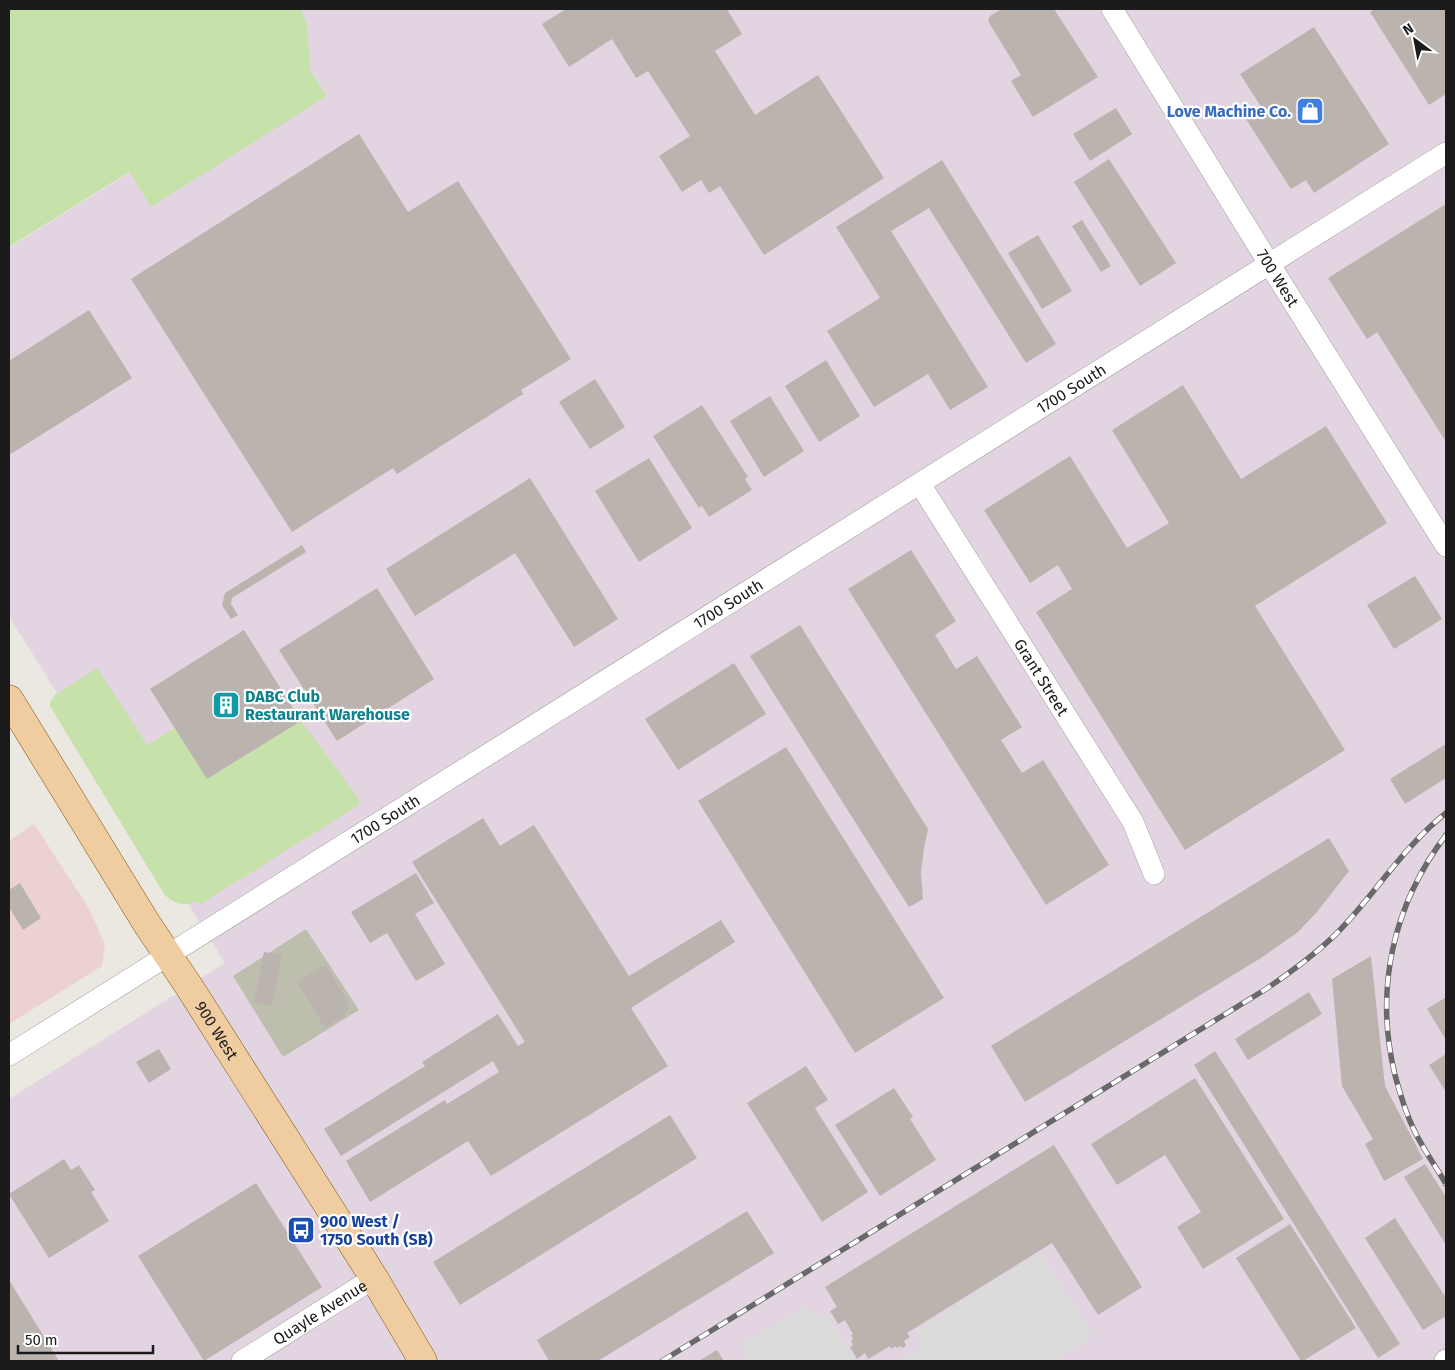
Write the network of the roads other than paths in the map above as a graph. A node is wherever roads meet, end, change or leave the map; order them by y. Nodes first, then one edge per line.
1 (1112, 9) edge
2 (1446, 153) edge
3 (1270, 265) junction
4 (920, 484) junction
5 (1446, 546) edge
6 (9, 699) edge
7 (1154, 874) dead end
8 (168, 955) junction
9 (9, 1055) edge
10 (374, 1278) junction
11 (242, 1361) edge
12 (423, 1361) edge

1 - 3 street, 700 West
2 - 3 street, 1700 South
3 - 4 street, 1700 South
3 - 5 street, 700 West
4 - 7 street, Grant Street
4 - 8 street, 1700 South
6 - 8 main road, 900 West
8 - 9 street, 1700 South
8 - 10 main road, 900 West
10 - 11 street, Quayle Avenue
10 - 12 main road, 900 West

